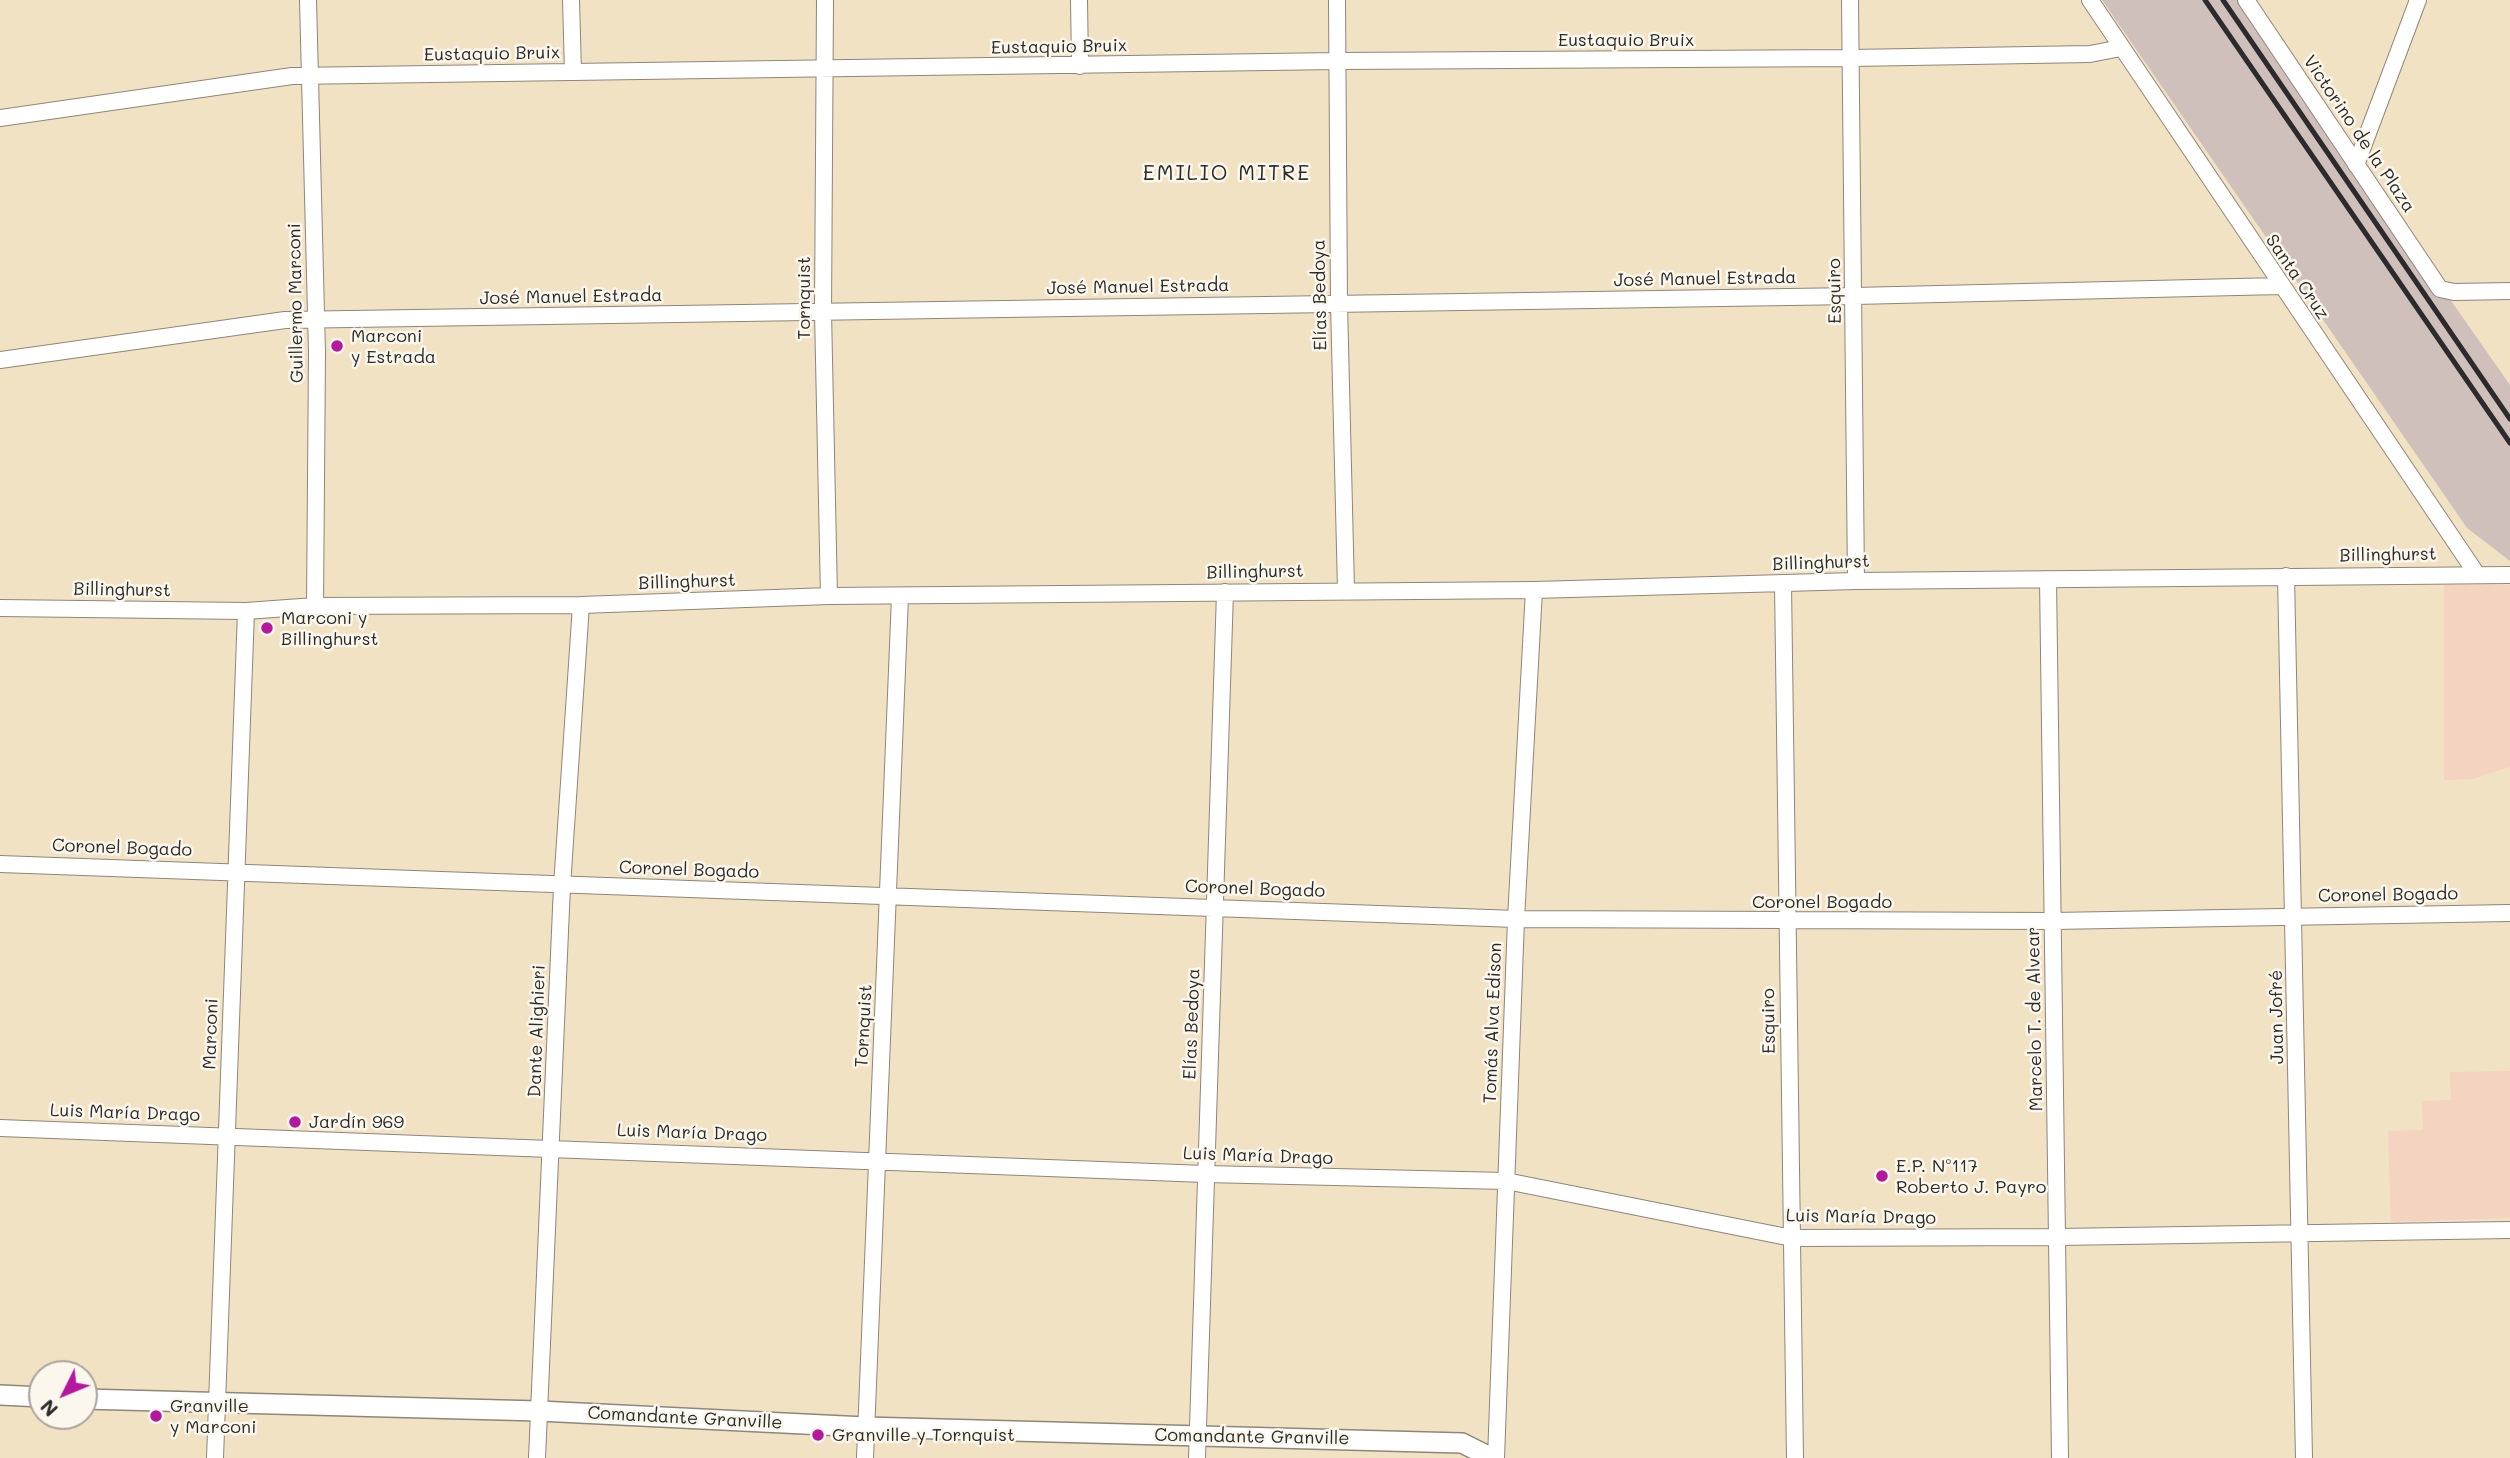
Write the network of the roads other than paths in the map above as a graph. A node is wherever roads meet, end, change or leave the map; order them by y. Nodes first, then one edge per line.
1 (308, 0) edge
2 (571, 0) edge
3 (824, 0) edge
4 (1079, 0) edge
5 (1337, 0) edge
6 (1850, 0) edge
7 (2090, 0) edge
8 (2246, 0) edge
9 (2418, 0) edge
10 (2121, 48) junction
11 (1851, 58) junction
12 (1338, 61) junction
13 (1080, 66) junction
14 (824, 70) junction
15 (573, 72) junction
16 (309, 76) junction
17 (0, 118) edge
18 (2356, 165) junction
19 (2280, 286) junction
20 (2510, 291) edge
21 (1854, 296) junction
22 (1339, 303) junction
23 (823, 312) junction
24 (316, 320) junction
25 (0, 360) edge
26 (2476, 573) junction
27 (2510, 575) edge
28 (2287, 576) junction
29 (2048, 579) junction
30 (1856, 581) junction
31 (1783, 584) junction
32 (1346, 590) junction
33 (1534, 590) junction
34 (1225, 592) junction
35 (829, 596) junction
36 (900, 596) junction
37 (315, 606) junction
38 (580, 606) junction
39 (0, 608) edge
40 (246, 611) junction
41 (0, 864) edge
42 (235, 871) junction
43 (562, 886) junction
44 (890, 895) junction
45 (1216, 907) junction
46 (2510, 914) edge
47 (2294, 915) junction
48 (1516, 919) junction
49 (1787, 921) junction
50 (2053, 921) junction
51 (0, 1128) edge
52 (227, 1135) junction
53 (551, 1147) junction
54 (876, 1160) junction
55 (1205, 1174) junction
56 (1506, 1181) junction
57 (2510, 1230) edge
58 (2300, 1232) junction
59 (2057, 1237) junction
60 (1792, 1238) junction
61 (0, 1395) edge
62 (28, 1396) edge
63 (98, 1399) edge
64 (216, 1402) junction
65 (539, 1411) junction
66 (865, 1427) junction
67 (1198, 1436) junction
68 (215, 1458) edge
69 (537, 1458) edge
70 (865, 1458) edge
71 (1197, 1458) edge
72 (1494, 1458) edge
73 (1795, 1458) edge
74 (2060, 1458) edge
75 (2304, 1458) edge

1 - 16 street, Guillermo Marconi
2 - 15 street
3 - 14 street, Tornquist
4 - 13 street
5 - 12 street, Elías Bedoya
6 - 11 street, Esquiro
7 - 10 street, Santa Cruz
8 - 18 street, Victorino de la Plaza
9 - 18 street
10 - 11 street, Eustaquio Bruix
10 - 19 street, Santa Cruz
11 - 12 street, Eustaquio Bruix
11 - 21 street, Esquiro
12 - 13 street, Eustaquio Bruix
12 - 22 street, Elías Bedoya
13 - 14 street, Eustaquio Bruix
14 - 15 street, Eustaquio Bruix
14 - 23 street, Tornquist
15 - 16 street, Eustaquio Bruix
16 - 17 street, Eustaquio Bruix
16 - 24 street, Guillermo Marconi
18 - 20 street, Victorino de la Plaza
19 - 21 street, José Manuel Estrada
19 - 26 street, Santa Cruz
21 - 22 street, José Manuel Estrada
21 - 30 street, Esquiro
22 - 23 street, José Manuel Estrada
22 - 32 street, Elías Bedoya
23 - 24 street, José Manuel Estrada
23 - 35 street, Tornquist
24 - 25 street, José Manuel Estrada
24 - 37 street, Guillermo Marconi
26 - 27 street, Billinghurst
26 - 28 street, Billinghurst
28 - 29 street, Billinghurst
28 - 47 street, Juan Jofré
29 - 30 street, Billinghurst
29 - 50 street, Marcelo T. de Alvear
30 - 31 street, Billinghurst
31 - 33 street, Billinghurst
31 - 49 street, Esquiro
32 - 33 street, Billinghurst
32 - 34 street, Billinghurst
33 - 48 street, Tomás Alva Edison
34 - 36 street, Billinghurst
34 - 45 street, Elías Bedoya
35 - 36 street, Billinghurst
35 - 38 street, Billinghurst
36 - 44 street, Tornquist
37 - 38 street, Billinghurst
37 - 40 street, Billinghurst
38 - 43 street, Dante Alighieri
39 - 40 street, Billinghurst
40 - 42 street, Marconi
41 - 42 street, Coronel Bogado
42 - 43 street, Coronel Bogado
42 - 52 street, Marconi
43 - 44 street, Coronel Bogado
43 - 53 street, Dante Alighieri
44 - 45 street, Coronel Bogado
44 - 54 street, Tornquist
45 - 48 street, Coronel Bogado
45 - 55 street, Elías Bedoya
46 - 47 street, Coronel Bogado
47 - 50 street, Coronel Bogado
47 - 58 street, Juan Jofré
48 - 49 street, Coronel Bogado
48 - 56 street, Tomás Alva Edison
49 - 50 street, Coronel Bogado
49 - 60 street, Esquiro
50 - 59 street, Marcelo T. de Alvear
51 - 52 street, Luis María Drago
52 - 53 street, Luis María Drago
52 - 64 street, Marconi
53 - 54 street, Luis María Drago
53 - 65 street, Dante Alighieri
54 - 55 street, Luis María Drago
54 - 66 street, Tornquist
55 - 56 street, Luis María Drago
55 - 67 street, Elías Bedoya
56 - 60 street, Luis María Drago
56 - 72 street, Tomás Alva Edison
57 - 58 street, Luis María Drago
58 - 59 street, Luis María Drago
58 - 75 street, Juan Jofré
59 - 60 street, Luis María Drago
59 - 74 street, Marcelo T. de Alvear
60 - 73 street, Esquiro
61 - 62 street
63 - 64 street, Comandante Granville
64 - 65 street, Comandante Granville
64 - 68 street, Marconi
65 - 66 street, Comandante Granville
65 - 69 street, Dante Alighieri
66 - 67 street, Comandante Granville
66 - 70 street, Tornquist
67 - 71 street, Elías Bedoya
67 - 72 street, Comandante Granville

